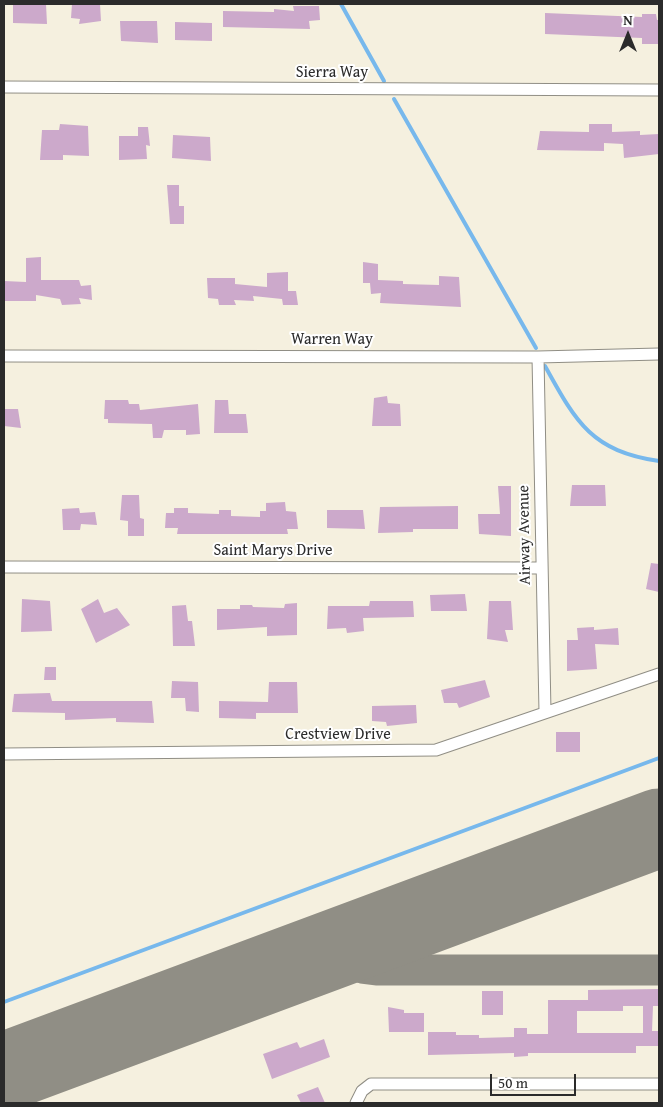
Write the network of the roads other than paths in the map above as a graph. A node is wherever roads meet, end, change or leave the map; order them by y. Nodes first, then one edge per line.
1 (4, 87) edge
2 (659, 90) edge
3 (659, 354) edge
4 (4, 356) edge
5 (538, 357) junction
6 (4, 567) edge
7 (542, 568) junction
8 (659, 674) edge
9 (545, 712) junction
10 (4, 754) edge
11 (659, 1084) edge
12 (356, 1103) edge

1 - 2 street, Sierra Way
3 - 5 street, Warren Way
4 - 5 street, Warren Way
5 - 7 street, Airway Avenue
6 - 7 street, Saint Marys Drive
7 - 9 street, Airway Avenue
8 - 9 street, Crestview Drive
9 - 10 street, Crestview Drive
11 - 12 street

